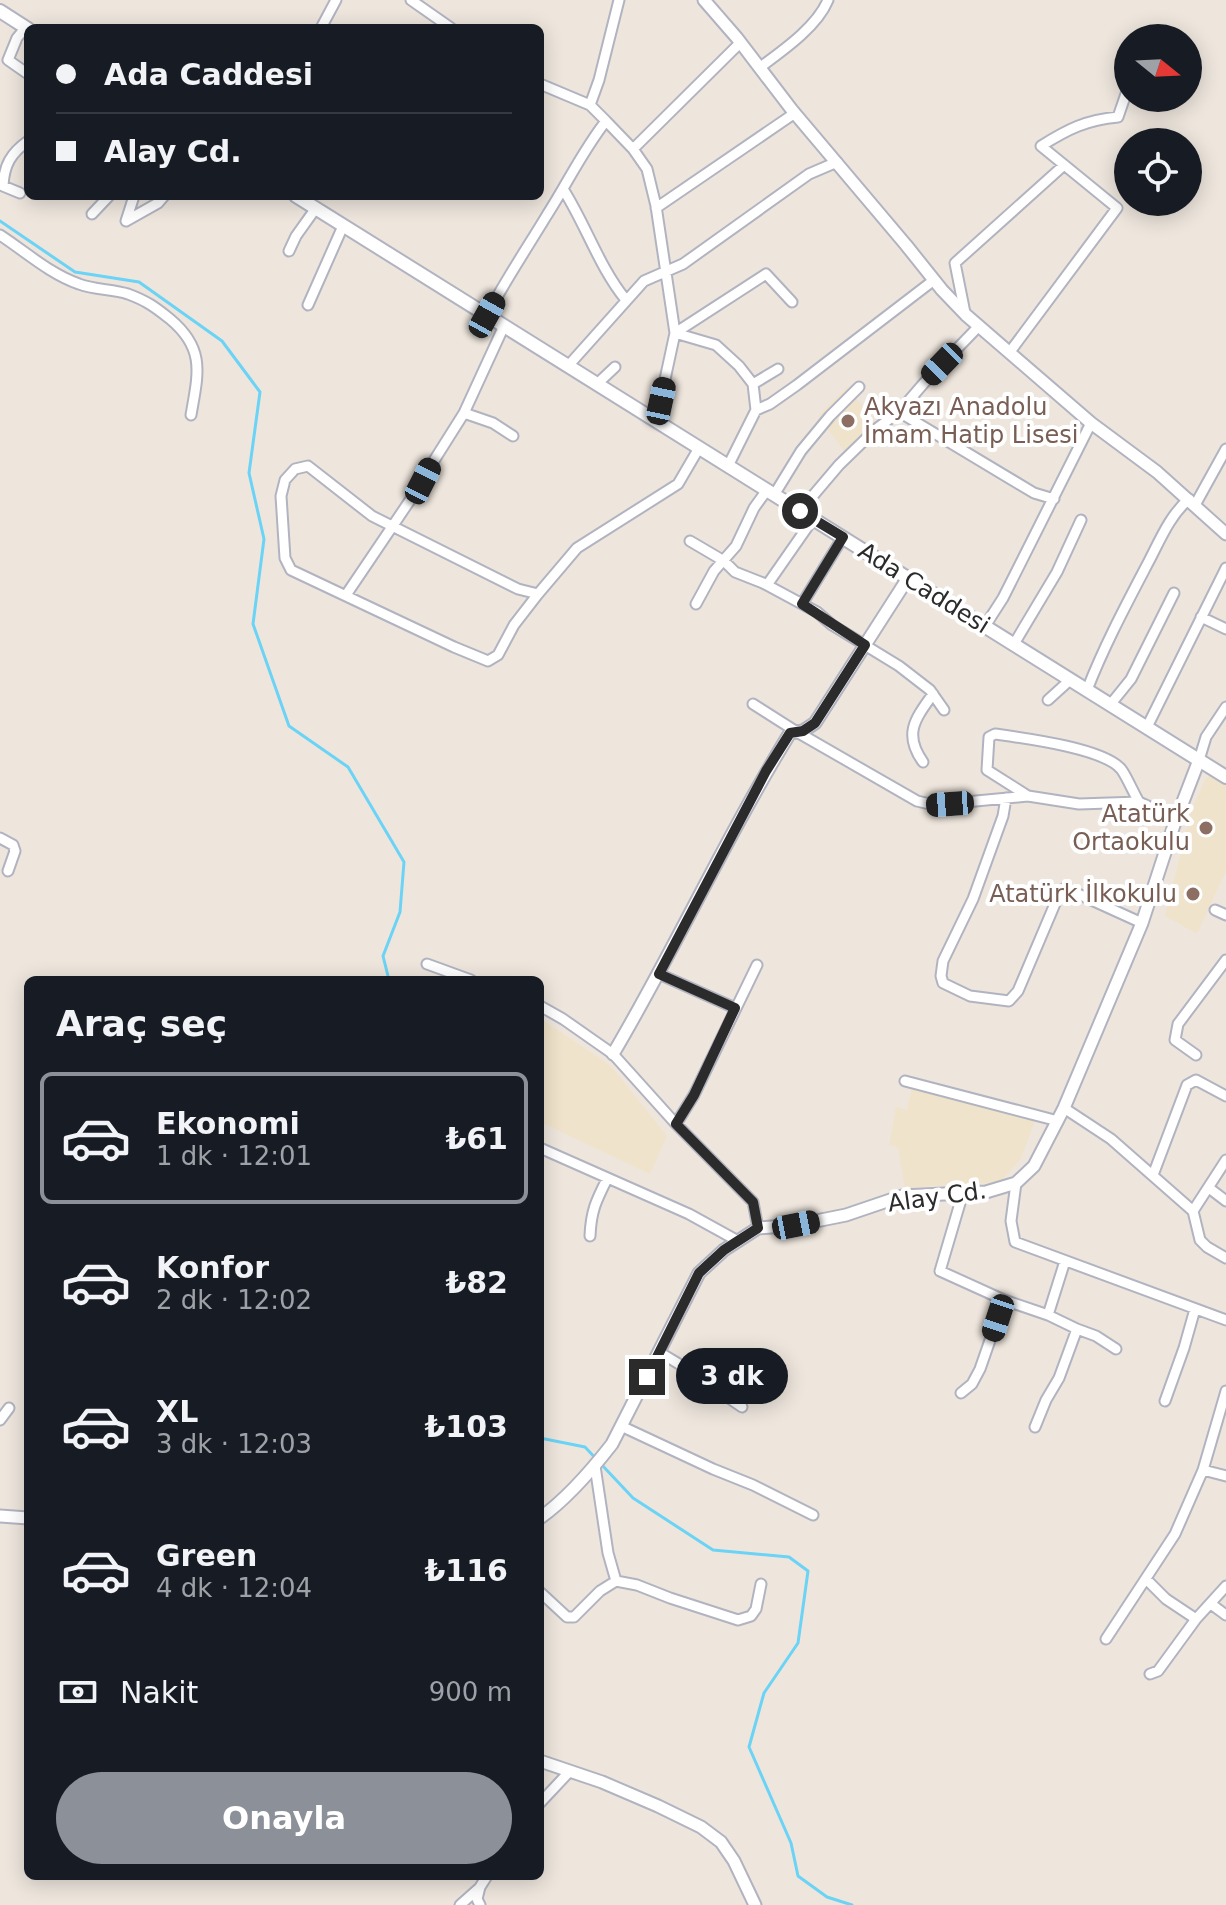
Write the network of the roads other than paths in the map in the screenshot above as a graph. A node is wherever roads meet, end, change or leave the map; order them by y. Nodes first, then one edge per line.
1 (336, 0) edge
2 (411, 0) edge
3 (619, 0) edge
4 (704, 0) edge
5 (828, 0) edge
6 (0, 11) edge
7 (323, 24) edge
8 (445, 24) edge
9 (24, 26) edge
10 (24, 31) edge
11 (740, 43) junction
12 (759, 68) junction
13 (24, 71) edge
14 (544, 86) edge
15 (590, 105) junction
16 (1120, 112) edge
17 (795, 113) junction
18 (606, 121) junction
19 (24, 144) edge
20 (633, 149) junction
21 (837, 162) junction
22 (1063, 166) junction
23 (563, 189) junction
24 (20, 193) dead end
25 (105, 200) edge
26 (133, 200) edge
27 (161, 200) edge
28 (303, 200) edge
29 (316, 208) junction
30 (656, 208) junction
31 (92, 214) dead end
32 (343, 226) junction
33 (0, 235) edge
34 (289, 251) dead end
35 (665, 272) junction
36 (934, 280) junction
37 (626, 300) junction
38 (792, 302) dead end
39 (308, 305) dead end
40 (487, 315) junction
41 (966, 315) junction
42 (504, 326) junction
43 (979, 326) junction
44 (675, 333) junction
45 (1009, 353) junction
46 (568, 366) junction
47 (615, 367) dead end
48 (778, 369) dead end
49 (597, 384) junction
50 (753, 384) junction
51 (859, 387) dead end
52 (756, 410) junction
53 (899, 412) junction
54 (464, 413) junction
55 (191, 415) dead end
56 (656, 421) junction
57 (1091, 423) junction
58 (513, 436) dead end
59 (699, 448) junction
60 (1226, 449) edge
61 (728, 466) junction
62 (770, 492) junction
63 (1054, 499) junction
64 (1192, 502) junction
65 (800, 511) junction
66 (813, 519) junction
67 (1081, 520) dead end
68 (393, 526) junction
69 (1226, 534) edge
70 (843, 537) junction
71 (690, 541) dead end
72 (724, 561) junction
73 (1226, 568) edge
74 (908, 578) junction
75 (767, 585) junction
76 (1174, 593) dead end
77 (538, 594) junction
78 (346, 595) junction
79 (696, 604) dead end
80 (802, 604) junction
81 (1201, 617) junction
82 (985, 626) junction
83 (1226, 629) edge
84 (1014, 644) junction
85 (865, 645) junction
86 (1070, 680) junction
87 (1087, 690) junction
88 (933, 694) junction
89 (1048, 700) dead end
90 (753, 704) dead end
91 (1110, 705) junction
92 (1226, 707) edge
93 (944, 710) dead end
94 (1147, 727) junction
95 (797, 732) junction
96 (1199, 760) junction
97 (923, 762) dead end
98 (1226, 777) edge
99 (1028, 796) junction
100 (1006, 798) junction
101 (1139, 802) junction
102 (1177, 817) junction
103 (0, 838) edge
104 (8, 871) dead end
105 (1215, 910) dead end
106 (1226, 915) edge
107 (1142, 923) junction
108 (1226, 960) edge
109 (427, 964) dead end
110 (757, 965) dead end
111 (659, 974) junction
112 (460, 976) edge
113 (544, 1008) edge
114 (735, 1008) junction
115 (613, 1054) junction
116 (1196, 1055) dead end
117 (905, 1081) dead end
118 (1226, 1096) edge
119 (1064, 1108) junction
120 (1058, 1121) junction
121 (676, 1124) junction
122 (544, 1150) edge
123 (1226, 1160) edge
124 (1153, 1175) junction
125 (607, 1179) junction
126 (1016, 1183) junction
127 (1209, 1188) junction
128 (963, 1193) junction
129 (1226, 1201) edge
130 (1193, 1211) junction
131 (758, 1228) junction
132 (590, 1236) dead end
133 (738, 1241) junction
134 (1226, 1258) edge
135 (1065, 1261) junction
136 (1004, 1300) junction
137 (1195, 1309) junction
138 (1048, 1315) junction
139 (1226, 1320) edge
140 (1077, 1329) junction
141 (1116, 1349) dead end
142 (659, 1352) junction
143 (1226, 1391) edge
144 (961, 1393) dead end
145 (1165, 1401) dead end
146 (742, 1407) dead end
147 (9, 1408) dead end
148 (0, 1420) edge
149 (621, 1426) junction
150 (1035, 1427) dead end
151 (594, 1467) junction
152 (1203, 1470) junction
153 (1226, 1476) edge
154 (544, 1515) edge
155 (813, 1515) dead end
156 (0, 1516) edge
157 (24, 1518) edge
158 (1146, 1579) junction
159 (616, 1581) junction
160 (761, 1584) dead end
161 (1226, 1586) edge
162 (544, 1596) edge
163 (1211, 1604) junction
164 (1226, 1615) edge
165 (1196, 1619) junction
166 (1106, 1639) dead end
167 (1150, 1674) dead end
168 (544, 1762) edge
169 (570, 1771) junction
170 (544, 1799) edge
171 (484, 1880) edge
172 (480, 1887) junction
173 (460, 1905) edge
174 (480, 1905) edge
175 (755, 1905) edge

1 - 7 street
2 - 8 street
3 - 15 street
4 - 11 street
5 - 12 street
6 - 9 main road
10 - 13 street
11 - 12 street
11 - 20 street
12 - 17 street
14 - 15 street
15 - 18 street
16 - 22 street
17 - 21 street
17 - 30 street
18 - 20 street
18 - 23 street
19 - 24 street
20 - 30 street
21 - 35 street
21 - 36 street
22 - 41 street
22 - 45 street
23 - 37 street
23 - 40 street
25 - 31 street
26 - 27 street
28 - 29 main road, Ada Caddesi
29 - 32 main road, Ada Caddesi
29 - 34 street
30 - 35 street
32 - 39 street
32 - 40 main road, Ada Caddesi
33 - 55 street
35 - 37 street
35 - 44 street
36 - 41 street
36 - 52 street
37 - 46 street
38 - 44 street
40 - 42 main road, Ada Caddesi
41 - 43 street
42 - 46 main road, Ada Caddesi
42 - 54 street
43 - 45 street
43 - 53 street
44 - 50 street
44 - 56 street
45 - 57 street
46 - 49 main road, Ada Caddesi
47 - 49 street
48 - 50 street
49 - 56 main road, Ada Caddesi
50 - 52 street
51 - 62 street
52 - 61 street
53 - 63 street
53 - 65 street
54 - 58 street
54 - 68 street
56 - 59 main road, Ada Caddesi
57 - 63 street
57 - 64 street
59 - 61 main road, Ada Caddesi
59 - 77 street
60 - 64 street
61 - 62 main road, Ada Caddesi
62 - 65 main road, Ada Caddesi
62 - 72 street
63 - 82 street
64 - 69 street
64 - 87 street
65 - 66 main road, Ada Caddesi
66 - 70 main road, Ada Caddesi
66 - 75 street
67 - 84 street
68 - 77 street
68 - 78 street
68 - 78 street
70 - 74 main road, Ada Caddesi
70 - 80 street
71 - 72 street
72 - 75 street
72 - 79 street
73 - 81 street
74 - 82 main road, Ada Caddesi
74 - 85 street
75 - 80 street
76 - 91 street
77 - 78 street
80 - 85 street
81 - 83 street
81 - 94 street
82 - 84 main road, Ada Caddesi
84 - 86 main road, Ada Caddesi
85 - 88 street
85 - 95 street
86 - 87 main road, Ada Caddesi
86 - 89 street
87 - 91 main road, Ada Caddesi
88 - 93 street
88 - 97 street
90 - 95 street
91 - 94 main road, Ada Caddesi
92 - 96 street
94 - 96 main road, Ada Caddesi
95 - 100 street
95 - 111 street
96 - 98 main road, Ada Caddesi
96 - 102 street, Alay Cd.
99 - 100 street
99 - 101 street
99 - 101 street
100 - 107 street
101 - 102 street
102 - 107 street, Alay Cd.
103 - 104 street
105 - 106 street
107 - 119 street, Alay Cd.
108 - 116 street
109 - 112 street
110 - 114 street
111 - 114 street
111 - 115 street
113 - 115 street
114 - 121 street
115 - 121 street
117 - 120 street
118 - 124 street
119 - 120 street, Alay Cd.
119 - 124 street
120 - 126 street, Alay Cd.
121 - 131 street
122 - 125 street
123 - 127 street
124 - 130 street
125 - 132 street
125 - 133 street
126 - 128 street, Alay Cd.
126 - 135 street
127 - 129 street
127 - 130 street
128 - 131 street, Alay Cd.
128 - 136 street
130 - 134 street
131 - 133 street, Alay Cd.
133 - 142 street, Alay Cd.
135 - 137 street
135 - 138 street
136 - 138 street
136 - 144 street
137 - 139 street
137 - 145 street
138 - 140 street
140 - 141 street
140 - 150 street
142 - 146 street
142 - 149 street, Alay Cd.
143 - 152 street
147 - 148 street
149 - 151 street, Alay Cd.
149 - 155 street
151 - 154 street, Alay Cd.
151 - 159 street
152 - 153 street
152 - 158 street
156 - 157 street
158 - 165 street
158 - 166 street
159 - 160 street
159 - 162 street
161 - 163 street
163 - 164 street
163 - 165 street
165 - 167 street
168 - 169 street
169 - 170 street
169 - 175 street
171 - 172 street
172 - 173 street
172 - 174 street

